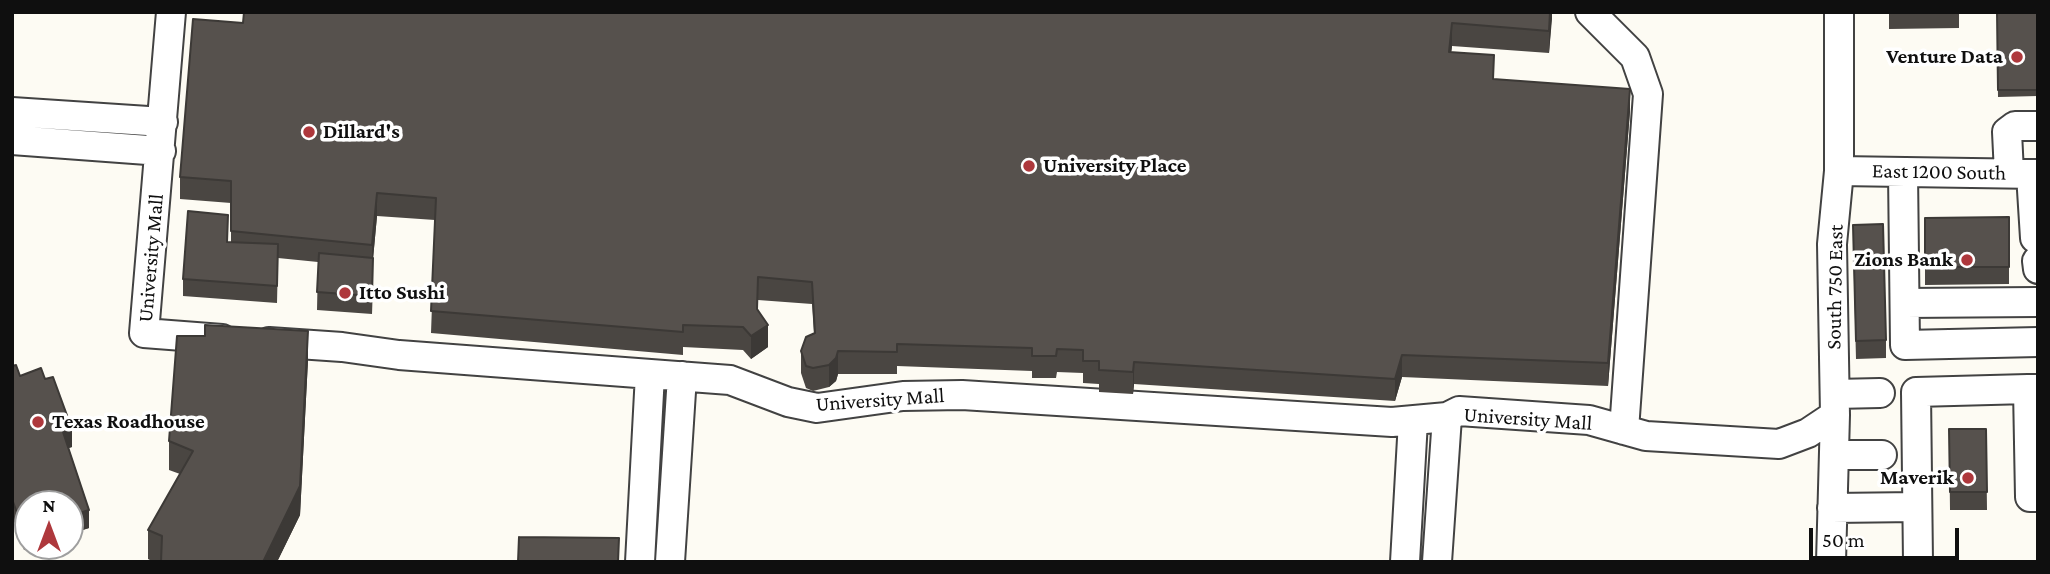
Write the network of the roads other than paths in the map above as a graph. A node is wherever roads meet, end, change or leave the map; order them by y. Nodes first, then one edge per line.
1 (171, 12) edge
2 (1590, 12) edge
3 (1839, 12) edge
4 (12, 112) edge
5 (163, 122) junction
6 (2038, 126) edge
7 (12, 140) edge
8 (161, 151) junction
9 (1839, 171) junction
10 (1903, 172) junction
11 (2026, 174) edge
12 (2036, 249) edge
13 (2038, 269) edge
14 (2038, 302) edge
15 (1905, 303) junction
16 (2038, 342) edge
17 (650, 374) junction
18 (682, 376) junction
19 (2033, 388) edge
20 (1880, 393) dead end
21 (1835, 404) junction
22 (1447, 417) junction
23 (1413, 421) junction
24 (1624, 430) junction
25 (1834, 455) junction
26 (1882, 455) dead end
27 (2038, 497) edge
28 (1917, 507) junction
29 (1832, 508) junction
30 (640, 562) edge
31 (670, 562) edge
32 (1405, 562) edge
33 (1437, 562) edge
34 (1831, 562) edge
35 (1918, 562) edge

1 - 5 lane
2 - 24 lane
3 - 9 lane, South 750 East
4 - 5 lane
5 - 8 lane
6 - 11 lane
7 - 8 lane
8 - 17 lane, University Mall
9 - 10 lane, East 1200 South
9 - 21 lane, South 750 East
10 - 11 lane, East 1200 South
10 - 15 lane
11 - 12 lane
12 - 13 lane
14 - 15 lane
15 - 16 lane
17 - 18 lane, University Mall
17 - 30 lane
18 - 23 lane, University Mall
18 - 31 lane
19 - 27 lane
19 - 28 lane
20 - 21 lane
21 - 24 lane, University Mall
21 - 25 lane, South 750 East
22 - 23 lane, University Mall
22 - 24 lane, University Mall
22 - 33 lane
23 - 32 lane
25 - 26 lane
25 - 29 lane, South 750 East
28 - 29 lane
28 - 35 lane
29 - 34 lane, South 750 East

